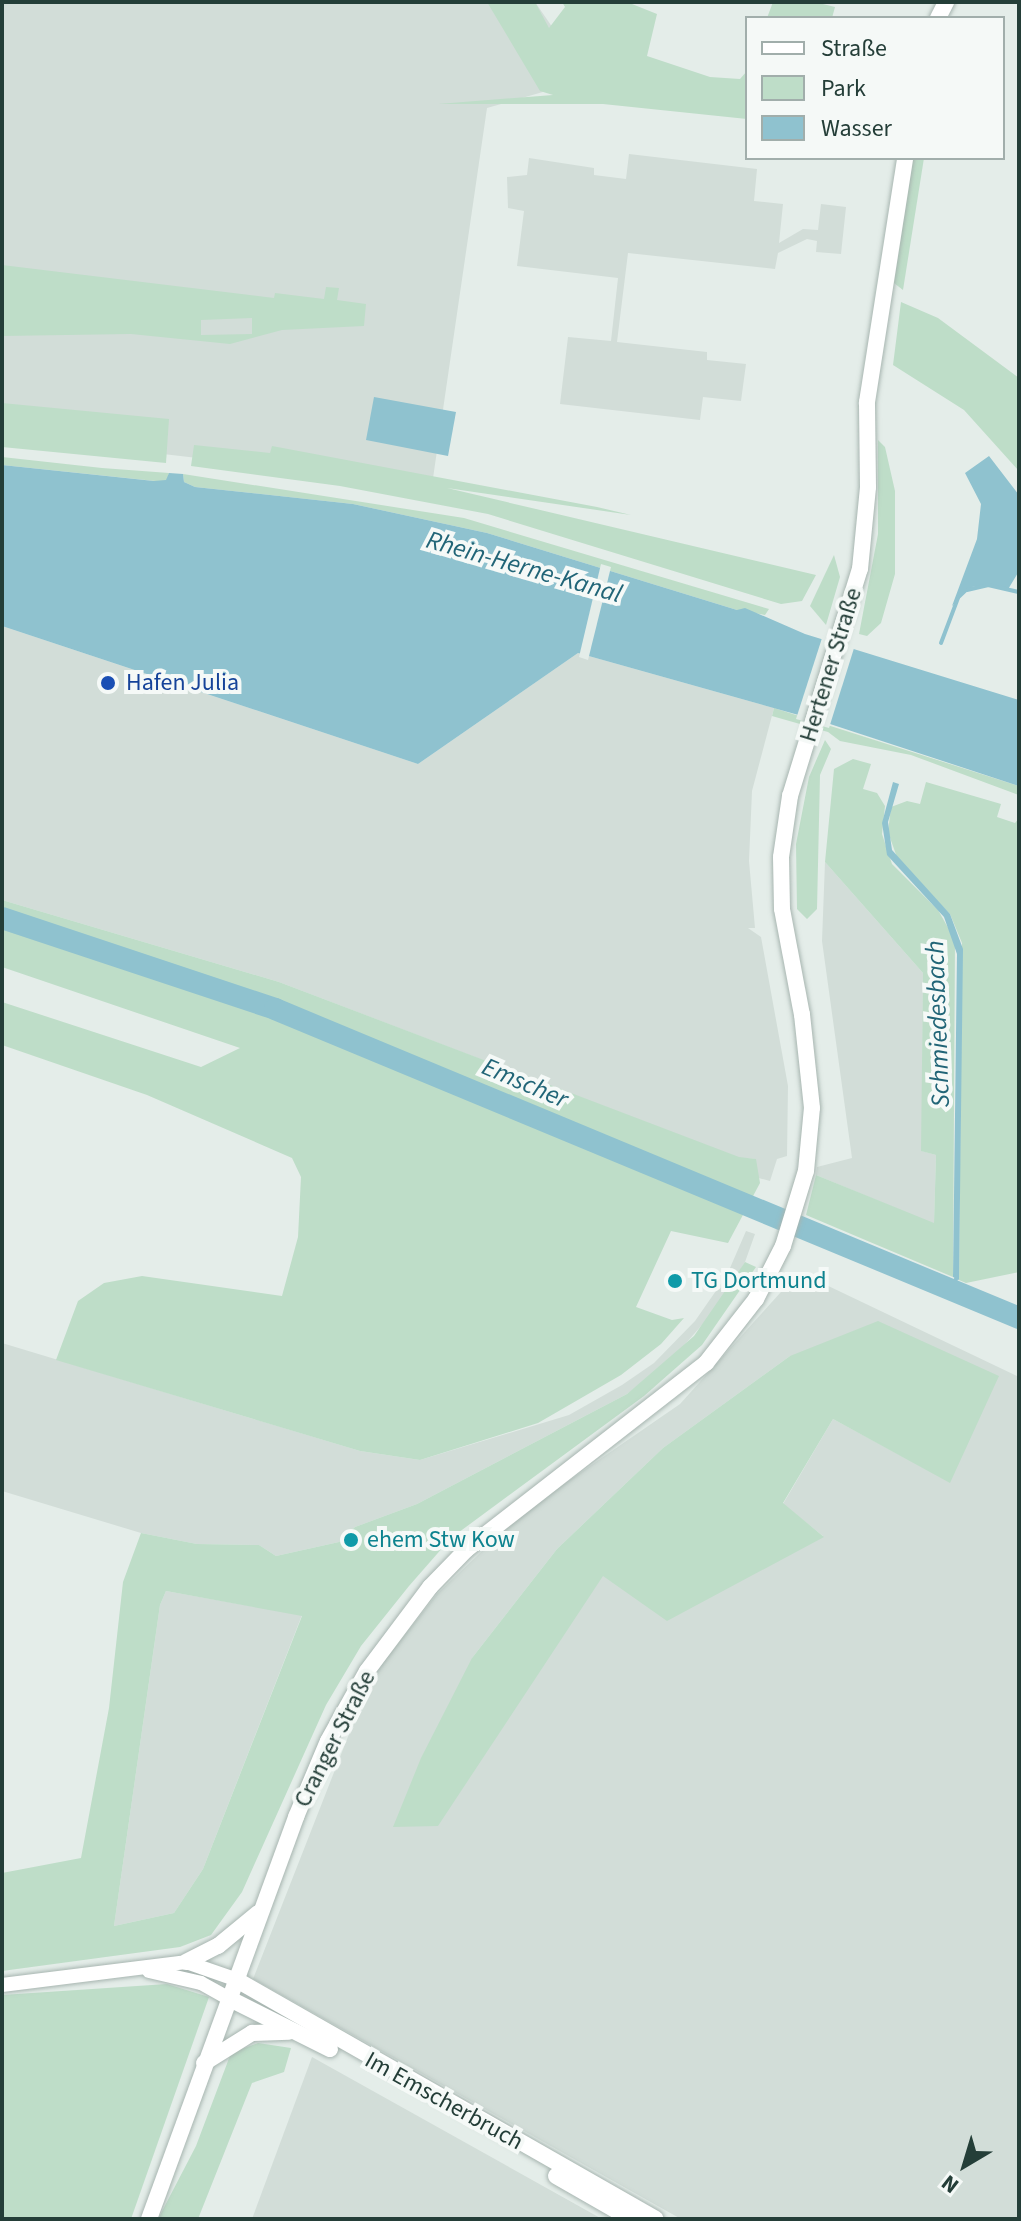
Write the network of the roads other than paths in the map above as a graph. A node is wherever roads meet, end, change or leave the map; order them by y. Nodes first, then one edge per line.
1 (905, 160) edge
2 (806, 1171) joint
3 (259, 1912) junction
4 (186, 1962) junction
5 (137, 1968) junction
6 (235, 1979) junction
7 (2, 1985) edge
8 (228, 1998) junction
9 (301, 2026) junction
10 (319, 2036) junction
11 (204, 2063) junction
12 (149, 2219) edge
13 (631, 2219) edge
14 (655, 2219) edge

1 - 2 main road, Hertener Straße
2 - 3 main road, Cranger Straße
3 - 4 main road
3 - 6 main road, Cranger Straße
4 - 5 street
4 - 6 street
5 - 7 street
5 - 8 street
6 - 8 main road, Cranger Straße
6 - 9 main road, Im Emscherbruch
8 - 9 main road, Im Emscherbruch
8 - 11 main road, Cranger Straße
9 - 10 main road, Im Emscherbruch
9 - 11 main road
10 - 13 main road, Im Emscherbruch
10 - 14 main road, Im Emscherbruch
11 - 12 main road, Cranger Straße

